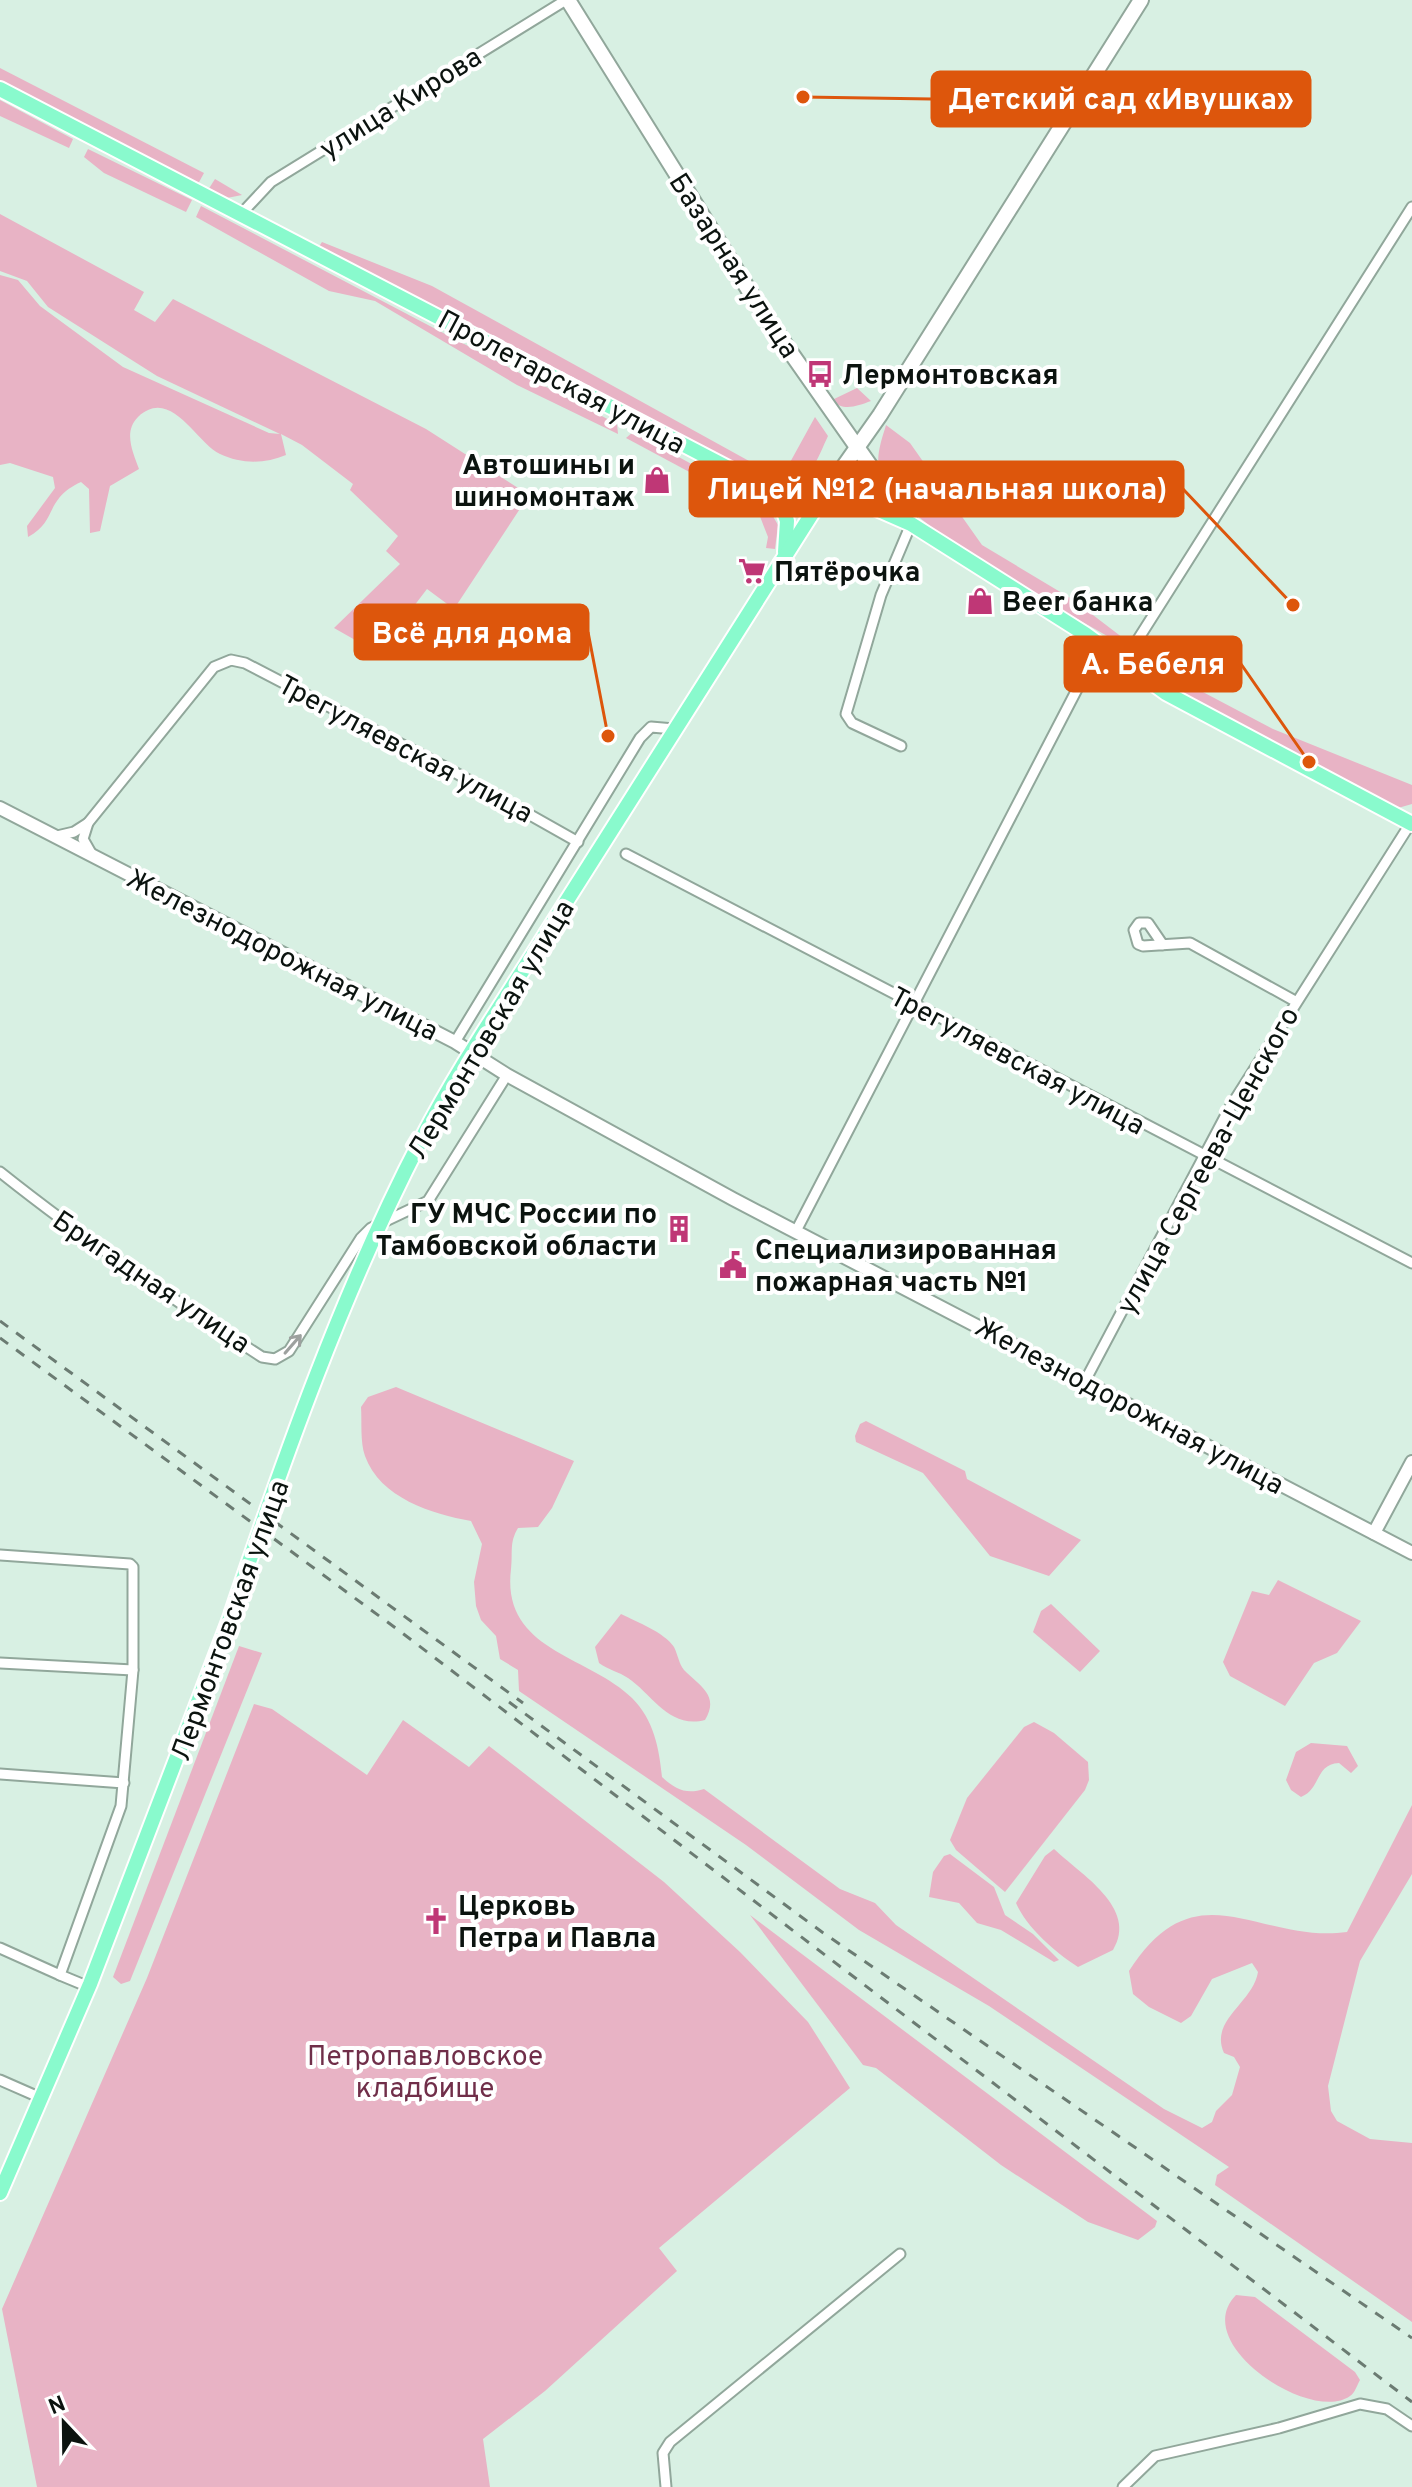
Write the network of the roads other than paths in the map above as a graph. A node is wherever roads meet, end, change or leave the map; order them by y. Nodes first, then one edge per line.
1 (567, 0) edge
2 (1141, 0) edge
3 (0, 89) edge
4 (1412, 207) edge
5 (242, 213) junction
6 (856, 449) junction
7 (825, 493) junction
8 (778, 494) junction
9 (911, 524) junction
10 (783, 558) junction
11 (1100, 645) junction
12 (1123, 663) junction
13 (674, 729) junction
14 (901, 746) dead end
15 (0, 808) edge
16 (88, 823) junction
17 (1412, 823) edge
18 (53, 836) junction
19 (578, 842) junction
20 (626, 854) dead end
21 (93, 856) junction
22 (1163, 945) dead end
23 (1295, 1001) junction
24 (911, 1004) junction
25 (455, 1042) junction
26 (507, 1075) junction
27 (1204, 1158) junction
28 (0, 1172) edge
29 (796, 1231) junction
30 (1412, 1263) edge
31 (1085, 1381) junction
32 (1412, 1462) edge
33 (1374, 1533) junction
34 (1412, 1553) edge
35 (0, 1555) edge
36 (0, 1663) edge
37 (133, 1670) junction
38 (0, 1774) edge
39 (124, 1783) junction
40 (0, 1948) edge
41 (60, 1975) junction
42 (89, 1987) junction
43 (0, 2080) edge
44 (41, 2098) junction
45 (0, 2193) edge
46 (900, 2254) dead end
47 (1412, 2426) edge
48 (666, 2487) edge
49 (1123, 2487) edge

1 - 5 street, улица Кирова
1 - 6 main road, Базарная улица
2 - 6 main road, Лермонтовская улица
3 - 5 main road, Пролетарская улица
4 - 12 street
5 - 8 main road, Пролетарская улица
6 - 7 main road, Лермонтовская улица
6 - 9 main road, Базарная улица
7 - 8 main road, Пролетарская улица
7 - 9 main road, Пролетарская улица
7 - 10 main road, Лермонтовская улица
8 - 10 main road
9 - 11 main road, Пролетарская улица
9 - 14 street
10 - 13 main road, Лермонтовская улица
11 - 12 main road, Пролетарская улица
11 - 24 street
12 - 17 main road, Пролетарская улица
13 - 19 street
13 - 42 main road, Лермонтовская улица, bridge
15 - 18 street, Железнодорожная улица
16 - 18 street
16 - 19 street, Трегуляевская улица
16 - 21 street
17 - 23 street, улица Сергеева-Ценского
18 - 21 street, Железнодорожная улица
19 - 25 street
20 - 24 street, Трегуляевская улица
21 - 25 street, Железнодорожная улица
22 - 23 street
23 - 27 street, улица Сергеева-Ценского
24 - 27 street, Трегуляевская улица
24 - 29 street
25 - 26 street, Железнодорожная улица
28 -> 26 street, Бригадная улица
26 - 29 street, Железнодорожная улица
27 - 30 street, Трегуляевская улица
27 - 31 street, улица Сергеева-Ценского
29 - 31 street, Железнодорожная улица
31 - 33 street, Железнодорожная улица
32 - 33 street
33 - 34 street, Железнодорожная улица
35 - 37 street
36 - 37 street
37 - 39 street
38 - 39 street
39 - 41 street
40 - 41 street
41 - 42 street
42 - 44 main road, Лермонтовская улица
43 - 44 street
44 - 45 main road, Лермонтовская улица
46 - 48 street
47 - 49 street

